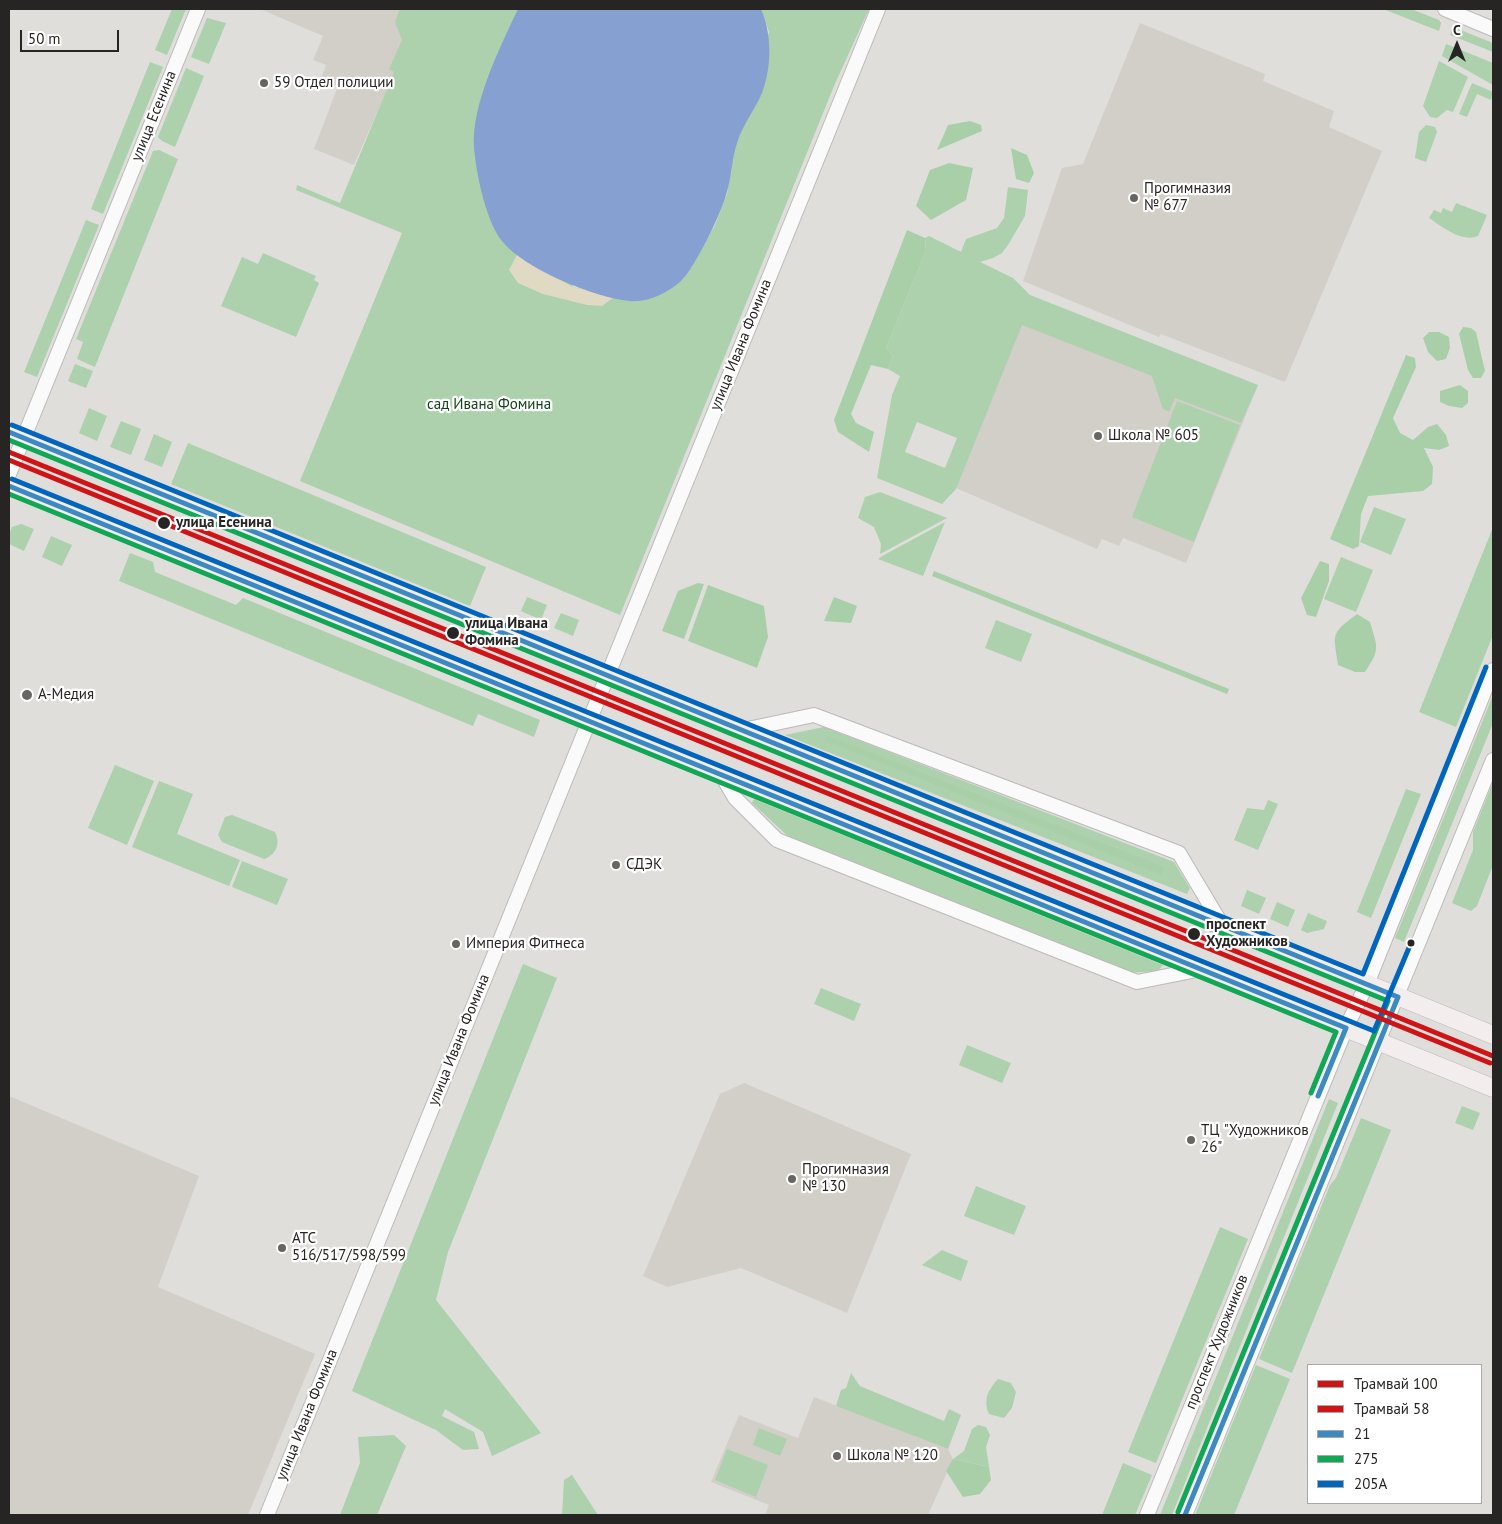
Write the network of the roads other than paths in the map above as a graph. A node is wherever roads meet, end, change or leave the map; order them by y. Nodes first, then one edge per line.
1 (198, 9) edge
2 (878, 9) edge
3 (1444, 9) edge
4 (1493, 29) edge
5 (16, 435) edge
6 (9, 474) edge
7 (9, 486) edge
8 (1493, 670) edge
9 (608, 675) junction
10 (589, 721) junction
11 (743, 730) junction
12 (1493, 760) edge
13 (721, 774) junction
14 (1222, 925) junction
15 (1202, 969) junction
16 (1367, 984) junction
17 (1398, 997) junction
18 (1346, 1028) junction
19 (1493, 1035) edge
20 (1378, 1041) junction
21 (1493, 1088) edge
22 (267, 1515) edge
23 (1147, 1515) edge
24 (1185, 1515) edge

1 - 5 street, улица Есенина
2 - 9 street, улица Ивана Фомина
3 - 4 street
5 - 6 street, улица Есенина
5 - 9 main road
7 - 10 main road
8 - 16 street, проспект Художников
9 - 10 street, улица Ивана Фомина
9 - 11 main road
10 - 13 main road
10 - 22 street, улица Ивана Фомина
11 - 14 main road
11 - 14 street
12 - 17 street
13 - 15 main road
13 - 15 street
14 - 16 main road
15 - 18 main road
16 - 17 main road
16 - 18 street, проспект Художников
17 - 19 main road
17 - 20 street
18 - 20 main road
18 - 23 street, проспект Художников
20 - 21 main road
20 - 24 street

